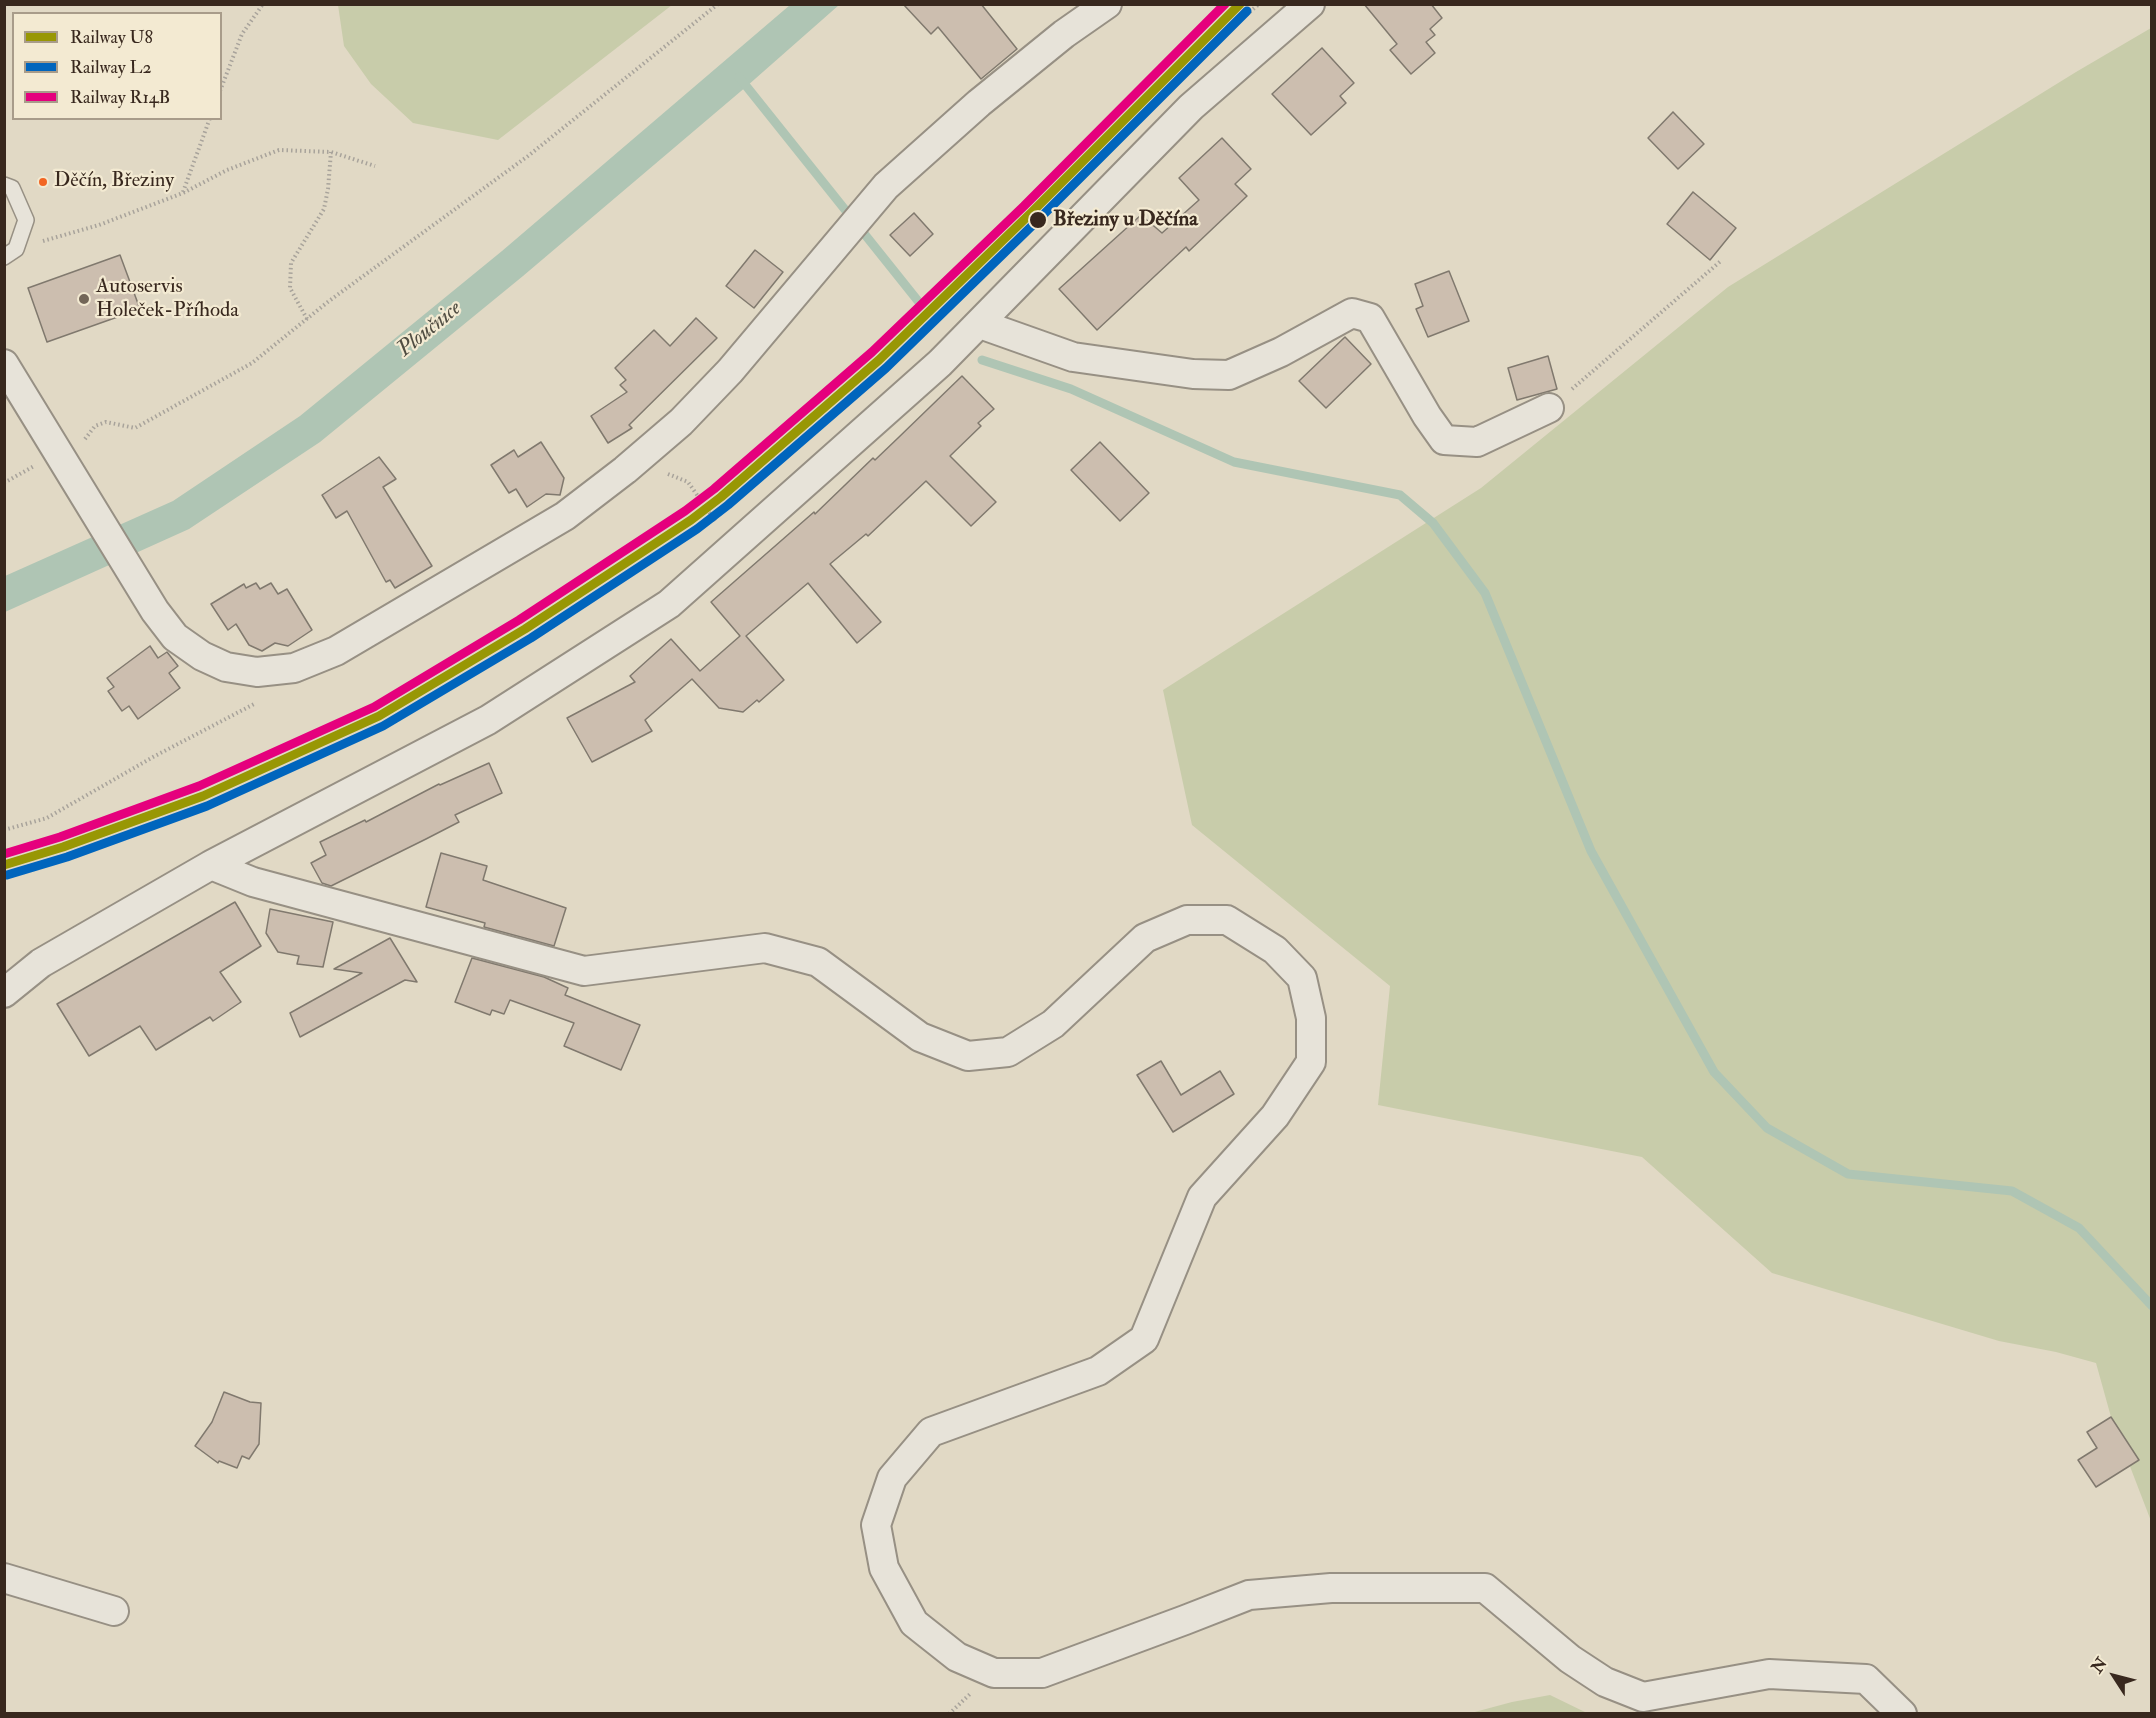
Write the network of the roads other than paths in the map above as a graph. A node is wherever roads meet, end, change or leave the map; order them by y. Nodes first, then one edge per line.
1 (1107, 4) edge
2 (1310, 4) edge
3 (4, 185) edge
4 (10, 253) edge
5 (980, 324) junction
6 (4, 364) edge
7 (1549, 408) road end
8 (211, 865) junction
9 (4, 993) edge
10 (4, 1578) edge
11 (114, 1611) dead end
12 (1902, 1713) edge

1 - 6 street
2 - 5 street
3 - 4 lane
5 - 7 street
5 - 8 street
8 - 9 street
8 - 12 street
10 - 11 street

